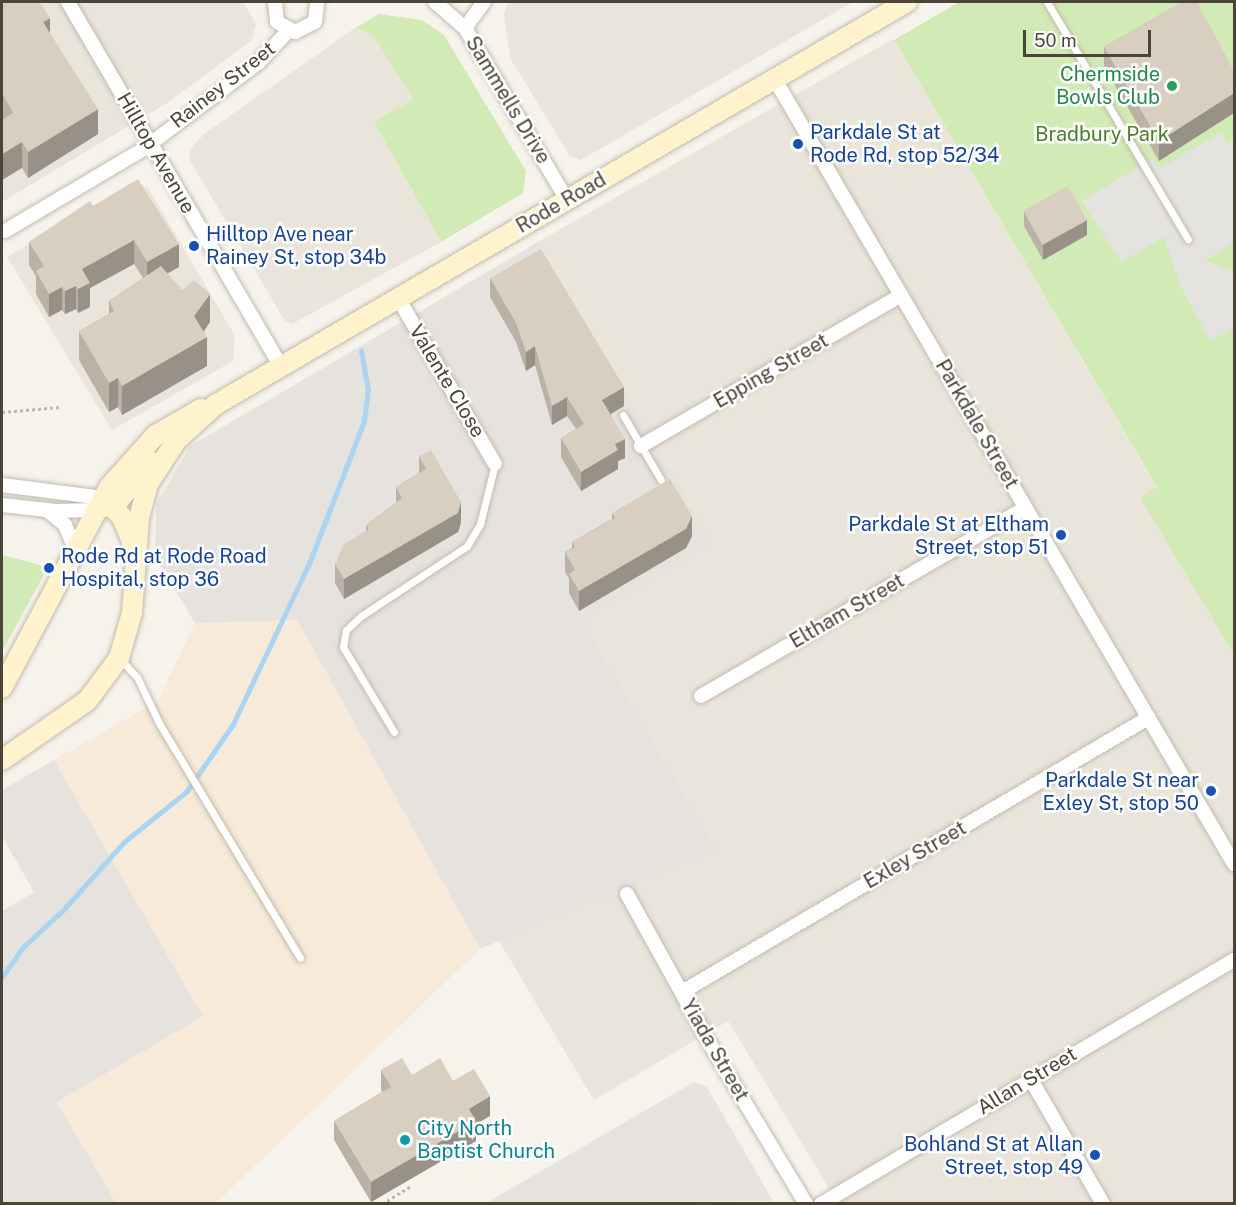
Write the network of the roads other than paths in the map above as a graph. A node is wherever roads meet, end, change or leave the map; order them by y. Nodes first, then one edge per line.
1 (69, 2) edge
2 (275, 2) edge
3 (317, 2) edge
4 (435, 2) edge
5 (484, 2) edge
6 (906, 2) edge
7 (1047, 2) edge
8 (465, 27) junction
9 (288, 31) junction
10 (774, 78) junction
11 (149, 144) junction
12 (567, 200) junction
13 (5, 231) dead end
14 (1188, 240) dead end
15 (901, 295) junction
16 (398, 298) junction
17 (281, 366) junction
18 (215, 405) junction
19 (623, 415) dead end
20 (176, 441) junction
21 (641, 447) junction
22 (495, 464) joint
23 (661, 480) dead end
24 (2, 485) edge
25 (2, 505) edge
26 (104, 505) junction
27 (1025, 508) junction
28 (48, 511) junction
29 (75, 549) junction
30 (136, 565) junction
31 (119, 658) junction
32 (2, 688) edge
33 (701, 696) dead end
34 (1148, 718) junction
35 (394, 732) dead end
36 (2, 760) edge
37 (1234, 864) edge
38 (627, 894) dead end
39 (300, 958) dead end
40 (1234, 960) edge
41 (682, 992) junction
42 (1030, 1078) junction
43 (806, 1203) edge
44 (821, 1203) edge
45 (1103, 1203) edge

1 - 11 street, Hilltop Avenue
2 - 9 street
3 - 9 street
4 - 8 street
5 - 8 street, Sammells Drive
6 - 10 main road, Rode Road
7 - 14 lane
8 - 12 street, Sammells Drive
9 - 11 street, Rainey Street
10 - 12 main road, Rode Road
10 - 15 street, Parkdale Street
11 - 13 street, Rainey Street
11 - 17 street, Hilltop Avenue
12 - 16 main road, Rode Road
15 - 21 street, Epping Street
15 - 27 street, Parkdale Street
16 - 17 main road, Rode Road
16 - 22 street, Valente Close
17 - 18 main road, Rode Road
18 - 20 main road, Rode Road
18 - 26 main road, Rode Road
19 - 21 lane
20 - 26 main road
20 - 30 main road, Rode Road
21 - 23 lane
22 - 35 lane
24 - 26 street
25 - 28 street
26 - 28 street
26 - 29 main road, Rode Road
26 - 30 main road
27 - 33 street, Eltham Street
27 - 34 street, Parkdale Street
28 - 29 street
29 - 32 main road, Rode Road
30 - 31 main road, Rode Road
31 - 36 main road, Rode Road
31 - 39 lane
34 - 37 street, Parkdale Street
34 - 41 street, Exley Street
38 - 41 street, Yiada Street
40 - 42 street, Allan Street
41 - 43 street, Yiada Street
42 - 44 street, Allan Street
42 - 45 street

